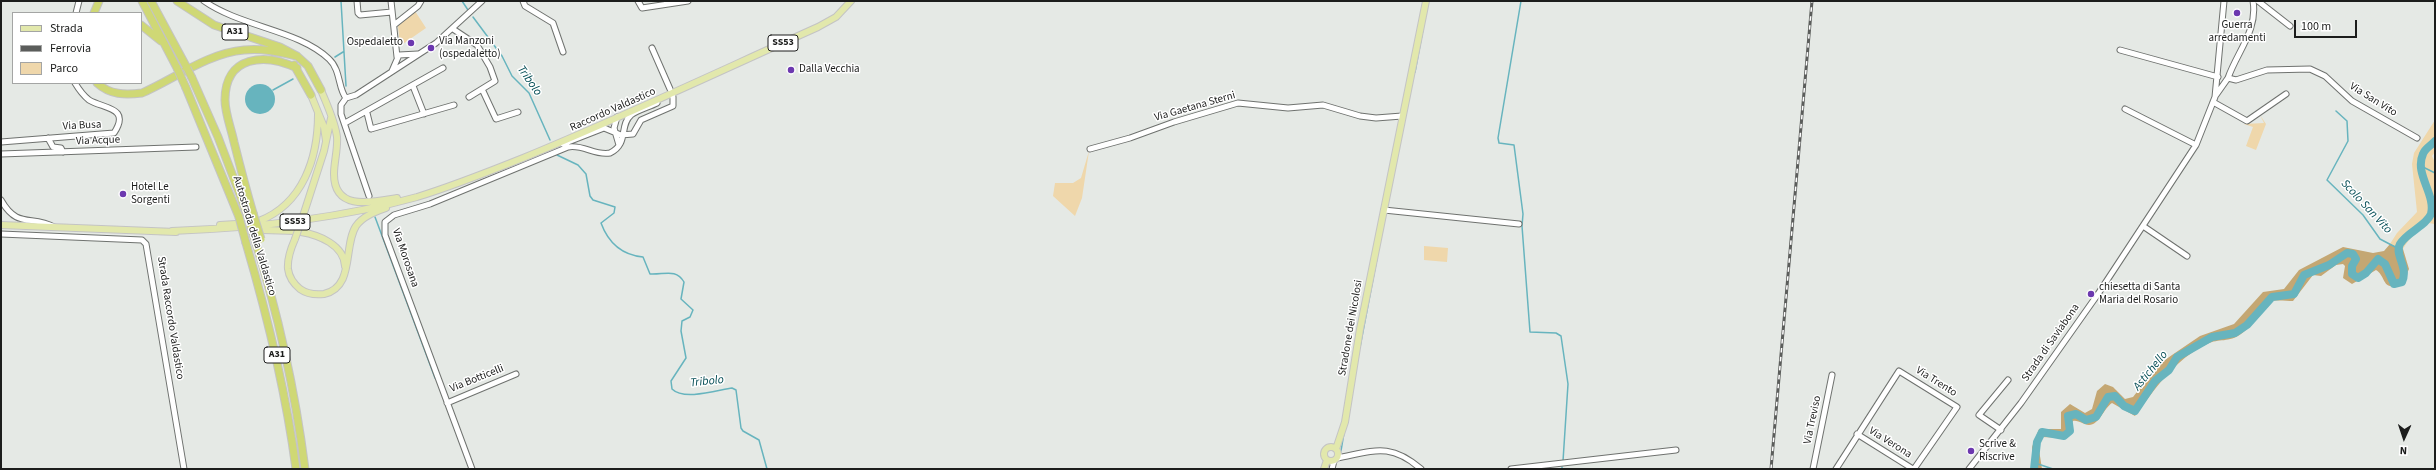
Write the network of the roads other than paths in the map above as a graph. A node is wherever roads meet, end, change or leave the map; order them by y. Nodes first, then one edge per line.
1 (79, 1) edge
2 (99, 1) edge
3 (142, 1) edge
4 (151, 1) edge
5 (177, 1) edge
6 (204, 1) edge
7 (357, 1) edge
8 (391, 1) edge
9 (421, 1) edge
10 (482, 1) edge
11 (523, 1) edge
12 (638, 1) edge
13 (688, 1) edge
14 (851, 1) edge
15 (1426, 1) edge
16 (2224, 1) edge
17 (2254, 1) edge
18 (2258, 1) edge
19 (664, 2) edge
20 (76, 12) edge
21 (94, 12) edge
22 (392, 12) junction
23 (394, 25) junction
24 (142, 26) edge
25 (2290, 26) dead end
26 (453, 29) junction
27 (396, 47) junction
28 (652, 48) dead end
29 (256, 49) junction
30 (2120, 50) dead end
31 (563, 52) dead end
32 (404, 54) junction
33 (418, 54) junction
34 (297, 56) junction
35 (397, 58) junction
36 (404, 63) junction
37 (175, 65) junction
38 (297, 68) junction
39 (443, 68) dead end
40 (392, 72) junction
41 (2218, 77) junction
42 (2228, 78) junction
43 (76, 84) edge
44 (99, 84) edge
45 (413, 86) junction
46 (321, 90) joint
47 (482, 90) junction
48 (667, 93) junction
49 (2286, 94) dead end
50 (311, 95) joint
51 (469, 97) dead end
52 (673, 97) dead end
53 (346, 98) junction
54 (2214, 99) junction
55 (454, 105) dead end
56 (2125, 109) dead end
57 (518, 112) dead end
58 (367, 113) junction
59 (318, 114) junction
60 (424, 114) junction
61 (1402, 116) junction
62 (332, 117) junction
63 (615, 119) junction
64 (345, 123) junction
65 (625, 128) junction
66 (615, 132) junction
67 (572, 135) junction
68 (625, 135) junction
69 (48, 138) junction
70 (2417, 138) dead end
71 (1, 142) edge
72 (326, 143) junction
73 (2196, 145) junction
74 (618, 146) junction
75 (196, 147) dead end
76 (552, 147) junction
77 (1090, 149) dead end
78 (63, 152) junction
79 (1, 154) edge
80 (524, 158) junction
81 (436, 191) junction
82 (369, 196) dead end
83 (416, 197) junction
84 (1, 200) edge
85 (1384, 210) junction
86 (250, 215) junction
87 (237, 221) junction
88 (260, 221) dead end
89 (1519, 224) dead end
90 (1, 225) edge
91 (2142, 226) junction
92 (54, 227) junction
93 (263, 230) dead end
94 (172, 232) junction
95 (239, 232) dead end
96 (1, 234) edge
97 (2187, 256) dead end
98 (345, 271) junction
99 (516, 374) dead end
100 (1832, 375) dead end
101 (2008, 380) dead end
102 (447, 403) junction
103 (2001, 430) junction
104 (1857, 434) junction
105 (1336, 449) junction
106 (1676, 450) dead end
107 (1333, 460) junction
108 (184, 469) edge
109 (296, 469) edge
110 (305, 469) edge
111 (472, 469) edge
112 (1324, 469) edge
113 (1332, 469) edge
114 (1421, 469) edge
115 (1511, 469) edge
116 (1813, 469) edge
117 (1836, 469) edge
118 (1914, 469) edge
119 (1969, 469) edge

1 - 20 street
2 - 21 highway
3 - 37 highway, Autostrada della Valdastico / A31
4 - 86 highway, Autostrada della Valdastico / A31, bridge
5 - 34 highway, A31
6 - 53 street
7 - 22 street
8 - 22 street
9 - 23 street
10 - 26 street
11 - 31 street
12 - 19 street
13 - 19 street
14 - 48 main road, Raccordo Valdastico / SS53
15 - 61 main road, Stradone dei Nicolosi
16 - 41 street, Strada di Saviabona
17 - 42 street
18 - 25 street
22 - 23 street
23 - 27 street
24 - 37 highway, A31
26 - 33 street
26 - 47 street
27 - 32 street
27 - 35 street
28 - 48 street
29 - 34 highway, A31
29 - 38 highway, A31
29 - 44 highway, A31
30 - 41 street
32 - 33 street
32 - 35 street
32 - 36 street
33 - 36 street
34 - 46 highway, A31
35 - 36 street
35 - 40 street
36 - 40 street
37 - 87 highway, Autostrada della Valdastico / A31, bridge
38 - 50 highway, A31
38 - 86 highway, A31
39 - 45 street
40 - 53 street
41 - 54 street, Strada di Saviabona
42 - 54 street
42 - 70 street, Via San Vito
43 - 69 street, Via Busa
45 - 58 street
45 - 60 street
46 - 62 main road
47 - 51 street
47 - 57 street
48 - 63 main road, Raccordo Valdastico / SS53
48 - 65 street
48 - 67 main road, Raccordo Valdastico
49 - 54 street
50 - 59 main road
52 - 68 street
53 - 64 street
54 - 73 street, Strada di Saviabona
55 - 60 street
56 - 73 street
58 - 60 street
58 - 64 street
59 - 72 main road
59 - 88 main road
61 - 77 street, Via Gaetana Sterni
61 - 85 main road, Stradone dei Nicolosi
62 - 72 main road
62 - 81 main road
63 - 65 street
63 - 66 street
63 - 67 street
63 - 76 main road, Raccordo Valdastico / SS53
64 - 82 street
65 - 68 street
66 - 68 street
66 - 74 street
66 - 76 street
67 - 80 main road, Raccordo Valdastico
68 - 74 street
69 - 71 street, Via Busa
69 - 78 street, Via Busa
72 - 98 main road, bridge
73 - 91 street, Strada di Saviabona
74 - 102 street, Via Morosana
75 - 78 street, Via Acque
76 - 80 main road, Raccordo Valdastico / SS53
78 - 79 street, Via Acque
80 - 81 main road, Raccordo Valdastico / SS53
81 - 83 main road, Raccordo Valdastico / SS53
83 - 94 main road, SS53
83 - 98 main road
84 - 92 street
85 - 89 street
85 - 105 main road, Stradone dei Nicolosi
86 - 110 highway, Autostrada della Valdastico / A31, bridge
87 - 94 main road
87 - 109 highway, Autostrada della Valdastico / A31, bridge
90 - 92 main road, SS53
91 - 97 street
91 - 103 street, Strada di Saviabona
92 - 94 main road, SS53
93 - 98 main road
94 - 95 main road
96 - 108 street, Strada Raccordo Valdastico
99 - 102 street, Via Botticelli
100 - 116 street, Via Treviso
101 - 103 street, Strada di Saviabona
102 - 111 street, Via Morosana
103 - 119 street
104 - 117 street, Via Trento
104 - 118 street, Via Verona
104 - 118 street, Via Trento
105 - 107 main road, Stradone dei Nicolosi
105 - 107 main road, Stradone dei Nicolosi
106 - 115 street
107 - 112 main road, Stradone dei Nicolosi
107 - 113 street, Stradone dei Nicolosi
107 - 114 street

